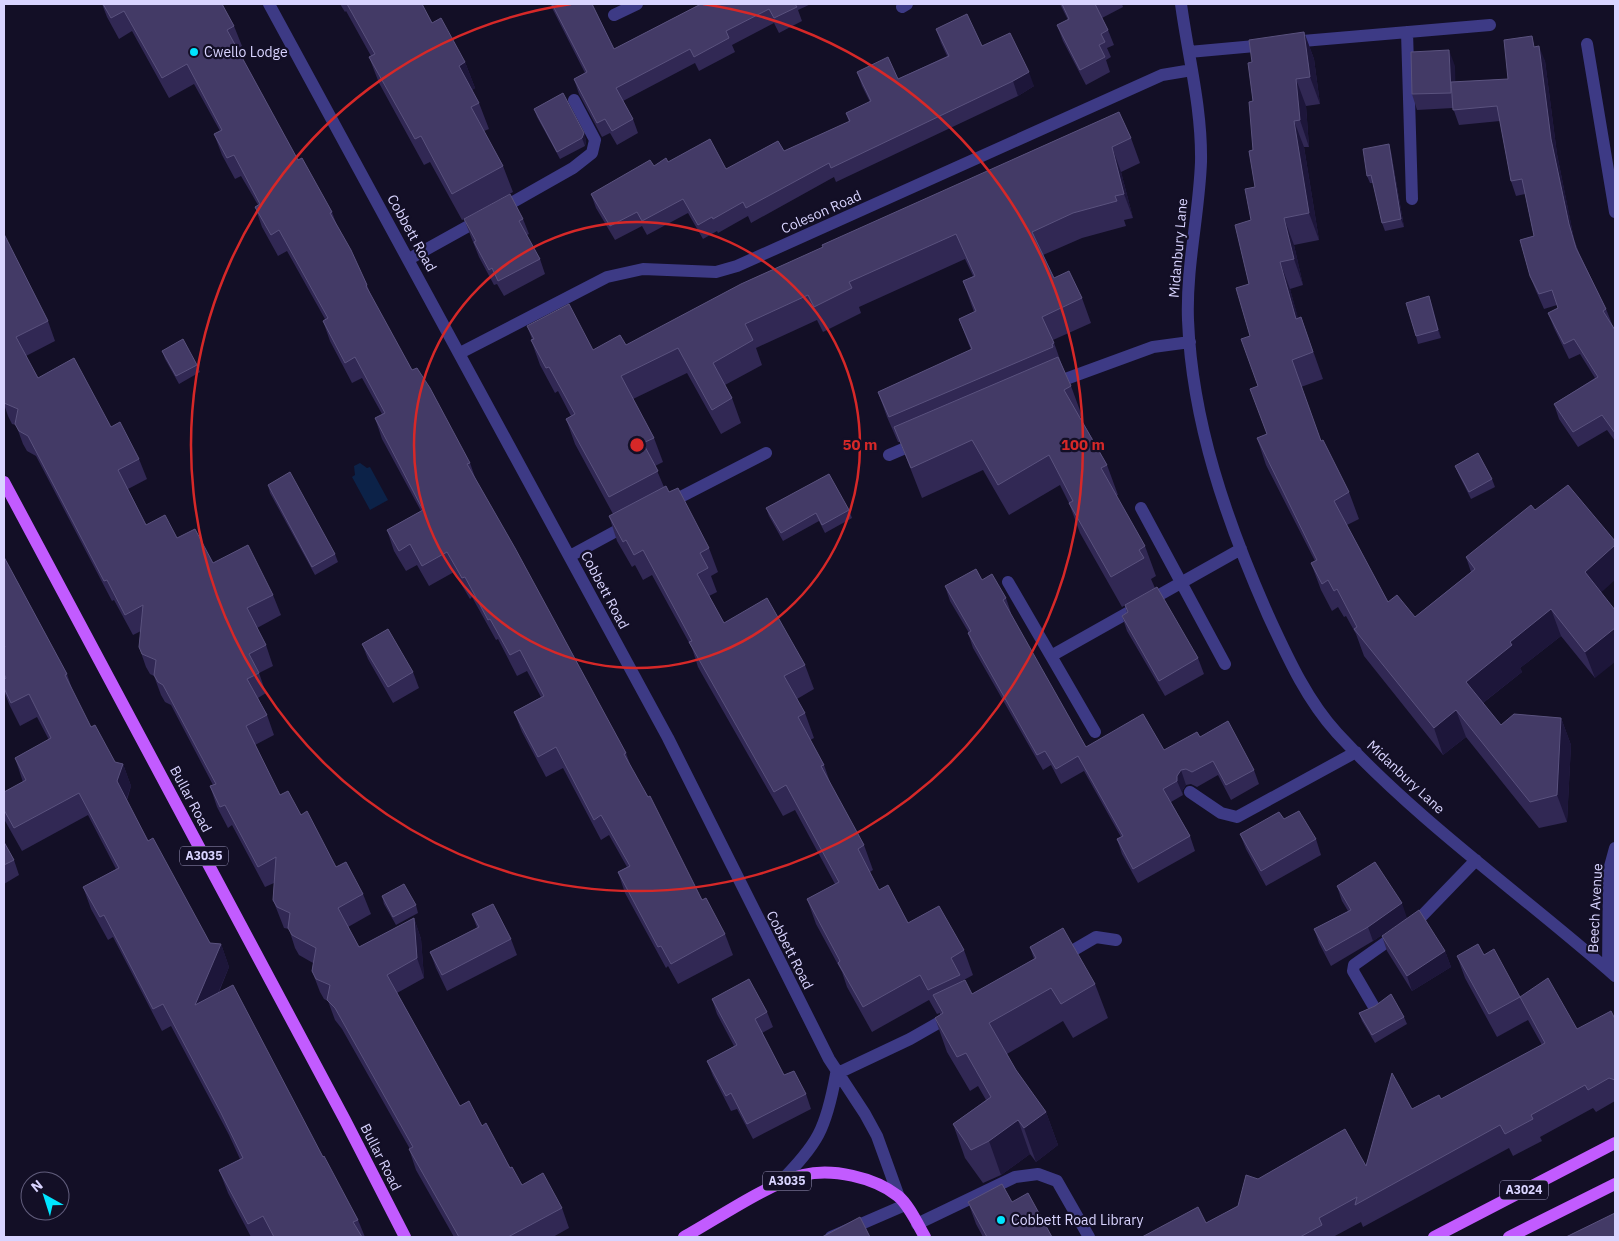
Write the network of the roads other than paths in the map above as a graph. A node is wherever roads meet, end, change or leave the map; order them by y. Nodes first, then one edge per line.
1 (269, 4) edge
2 (637, 4) edge
3 (1180, 4) edge
4 (614, 15) dead end
5 (1490, 25) dead end
6 (1407, 32) junction
7 (1587, 44) dead end
8 (1189, 52) junction
9 (1192, 70) junction
10 (574, 100) dead end
11 (1412, 199) dead end
12 (1615, 212) edge
13 (409, 259) junction
14 (1190, 342) junction
15 (460, 353) junction
16 (1037, 391) edge
17 (925, 439) edge
18 (766, 453) dead end
19 (889, 455) dead end
20 (4, 482) edge
21 (1141, 508) dead end
22 (654, 511) edge
23 (638, 519) edge
24 (1241, 549) junction
25 (570, 556) junction
26 (1008, 582) dead end
27 (1181, 582) junction
28 (1051, 656) junction
29 (1225, 664) dead end
30 (1095, 732) dead end
31 (1356, 752) junction
32 (1190, 792) dead end
33 (1615, 848) edge
34 (1476, 860) junction
35 (1116, 940) dead end
36 (1046, 966) edge
37 (1612, 973) edge
38 (1374, 1007) edge
39 (964, 1010) edge
40 (836, 1074) junction
41 (1615, 1143) edge
42 (1615, 1184) edge
43 (777, 1185) junction
44 (902, 1201) junction
45 (917, 1224) junction
46 (405, 1237) edge
47 (684, 1237) edge
48 (831, 1237) edge
49 (925, 1237) edge
50 (1090, 1237) edge
51 (1434, 1237) edge
52 (1509, 1237) edge

1 - 13 street, Cobbett Road
2 - 4 street
3 - 8 street, Midanbury Lane
5 - 6 street
6 - 8 street
6 - 11 street
7 - 12 street
8 - 9 street, Midanbury Lane
9 - 14 street, Midanbury Lane
9 - 15 street, Coleson Road
10 - 13 street
13 - 15 street, Cobbett Road
14 - 16 street
14 - 24 street, Midanbury Lane
15 - 25 street, Cobbett Road
17 - 19 street
18 - 22 street
20 - 46 main road, Bullar Road / A3035
21 - 27 street
23 - 25 street
24 - 27 street
24 - 31 street, Midanbury Lane
25 - 40 street, Cobbett Road
26 - 28 street
27 - 28 street
27 - 29 street
28 - 30 street
31 - 32 street
31 - 34 street, Midanbury Lane
33 - 37 street, Beech Avenue
34 - 37 street, Midanbury Lane
34 - 38 street
35 - 36 street
39 - 40 street
40 - 43 street
40 - 44 street, Cobbett Road
41 - 51 main road, A3024
42 - 52 main road, A3024
43 - 44 main road, A3035
43 - 47 main road, A3035
44 - 45 main road, Cobbett Road
44 - 48 street
45 - 49 main road, Cobbett Road
45 - 50 street

